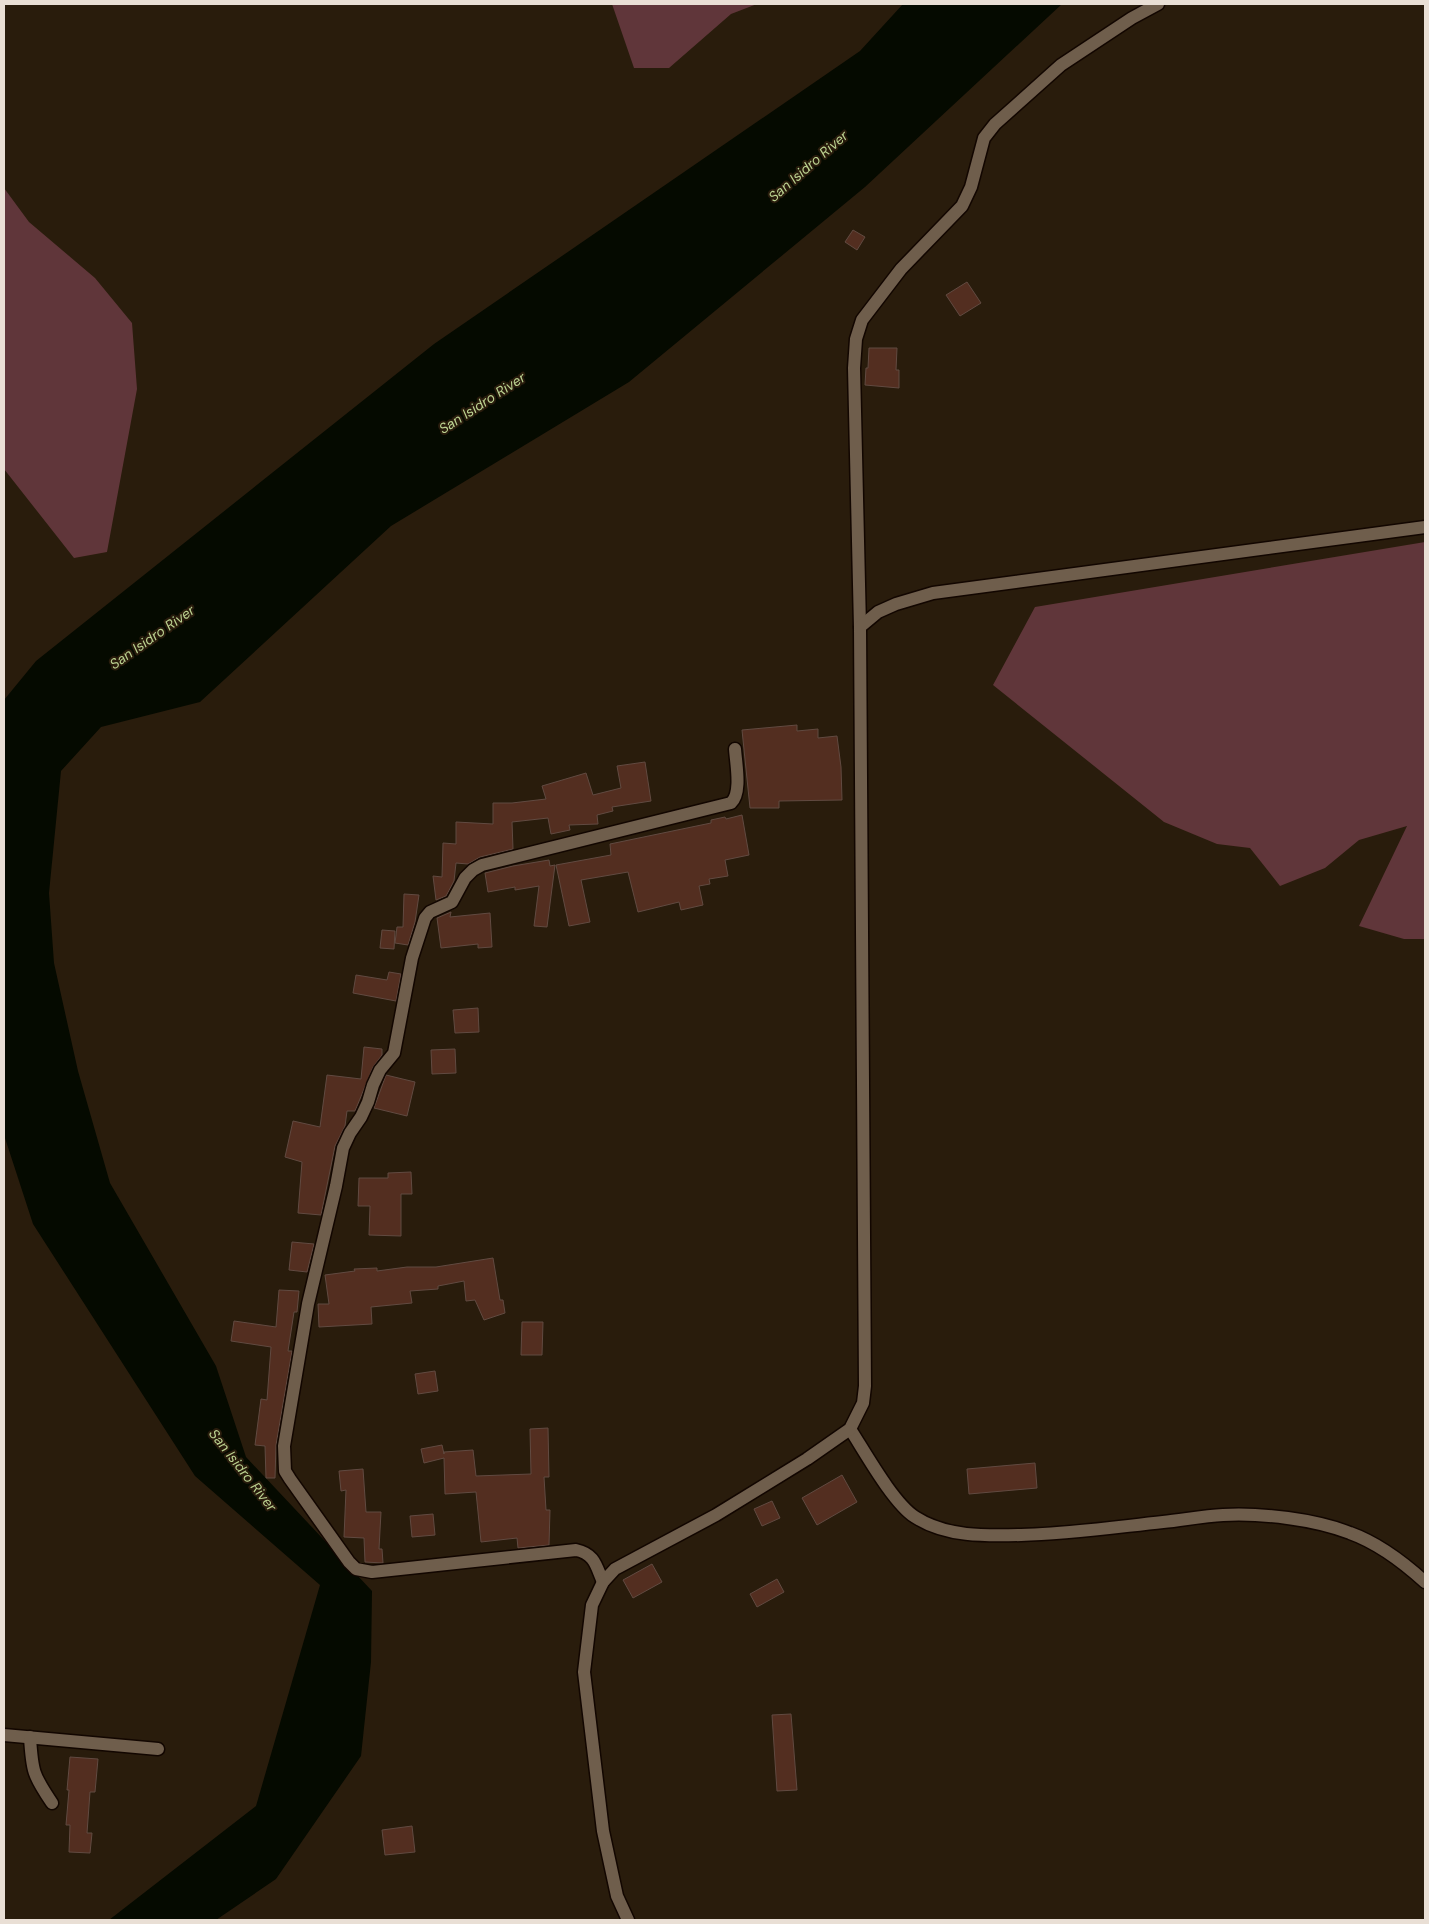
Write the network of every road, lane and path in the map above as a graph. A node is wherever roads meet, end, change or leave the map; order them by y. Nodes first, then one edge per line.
1 (1158, 4) edge
2 (1425, 528) edge
3 (860, 627) junction
4 (735, 750) dead end
5 (850, 1429) junction
6 (603, 1582) junction
7 (1425, 1582) edge
8 (4, 1735) edge
9 (30, 1737) junction
10 (158, 1749) dead end
11 (52, 1803) dead end
12 (628, 1920) edge

1 - 3 street
2 - 3 street
3 - 5 street
4 - 6 street
5 - 6 street
5 - 7 street
6 - 12 street
8 - 9 street
9 - 10 street
9 - 11 street

